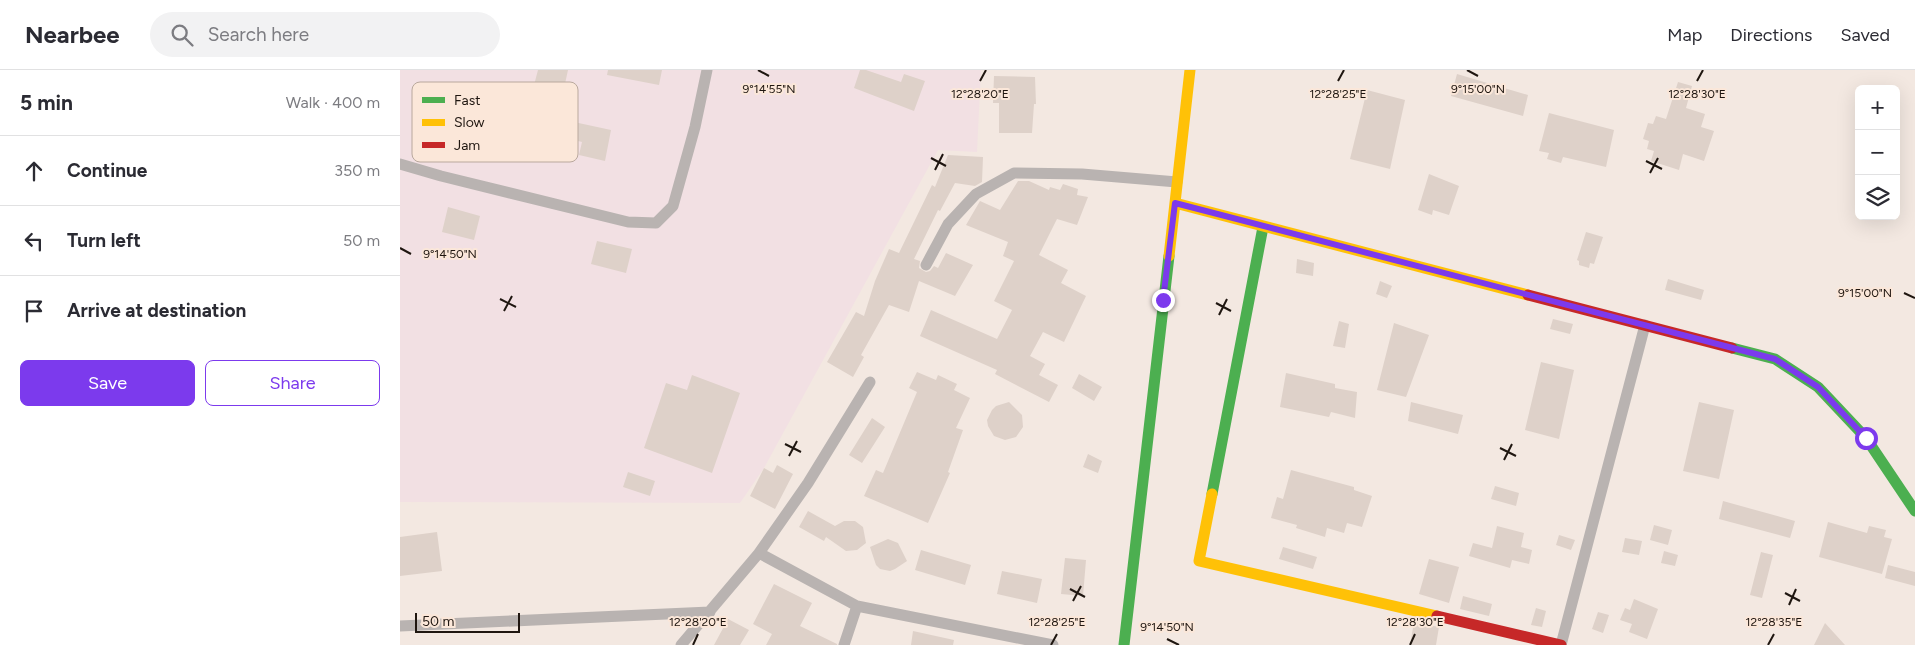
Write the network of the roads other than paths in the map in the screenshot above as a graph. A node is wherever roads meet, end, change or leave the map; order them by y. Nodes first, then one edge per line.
1 (707, 70) edge
2 (1190, 70) edge
3 (400, 164) edge
4 (1178, 182) junction
5 (1175, 203) junction
6 (1263, 227) junction
7 (926, 265) dead end
8 (1646, 325) junction
9 (870, 382) dead end
10 (1915, 511) edge
11 (759, 553) junction
12 (857, 606) junction
13 (710, 612) junction
14 (400, 626) edge
15 (681, 645) edge
16 (844, 645) edge
17 (1052, 645) edge
18 (1124, 645) edge
19 (1561, 645) edge

1 - 3 street
2 - 4 street
4 - 5 street
4 - 7 street
5 - 6 street
5 - 18 street
6 - 8 street
6 - 19 street
8 - 10 street
8 - 19 street
9 - 11 street
11 - 12 street
11 - 13 street
12 - 16 street
12 - 17 street
13 - 14 street
13 - 15 street

